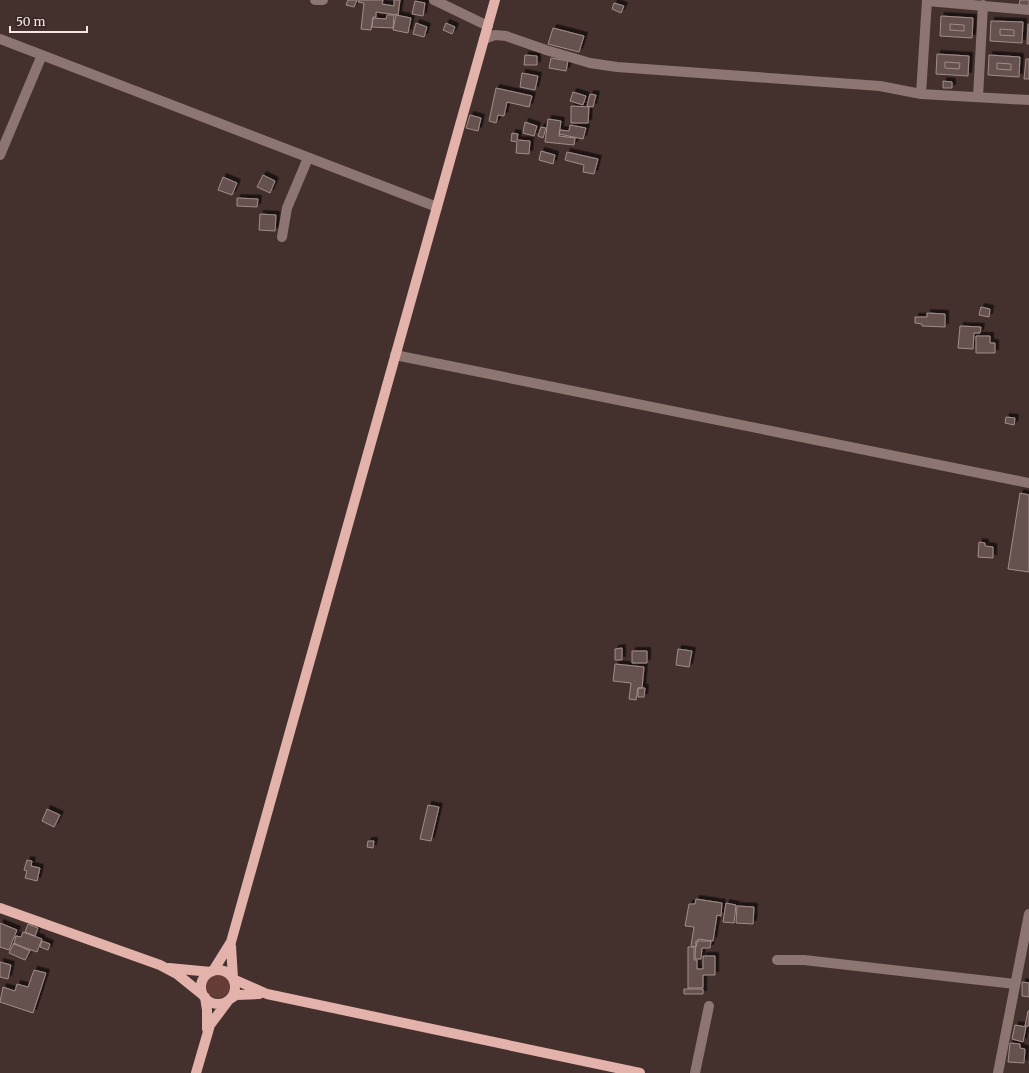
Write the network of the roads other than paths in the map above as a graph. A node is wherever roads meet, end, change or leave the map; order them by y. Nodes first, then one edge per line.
1 (315, 0) edge
2 (323, 0) edge
3 (434, 0) edge
4 (495, 0) edge
5 (927, 1) edge
6 (983, 5) junction
7 (1029, 10) edge
8 (488, 26) junction
9 (0, 39) edge
10 (484, 39) junction
11 (42, 55) junction
12 (921, 94) junction
13 (978, 97) junction
14 (1029, 100) edge
15 (0, 155) edge
16 (308, 158) junction
17 (437, 207) junction
18 (282, 237) dead end
19 (395, 355) junction
20 (1029, 483) edge
21 (0, 908) edge
22 (1029, 914) edge
23 (231, 942) junction
24 (777, 960) dead end
25 (160, 965) junction
26 (212, 971) junction
27 (233, 979) junction
28 (1015, 984) junction
29 (268, 994) junction
30 (204, 996) junction
31 (229, 1000) junction
32 (709, 1006) dead end
33 (207, 1033) junction
34 (608, 1070) edge
35 (196, 1073) edge
36 (640, 1073) edge
37 (695, 1073) edge
38 (998, 1073) edge

1 - 2 street
3 - 8 street
4 - 8 main road
5 - 6 street
5 - 12 street
6 - 7 street
6 - 13 street
8 - 10 main road
9 - 11 street
10 - 12 street
10 - 17 main road
11 - 15 street
11 - 16 street
12 - 13 street
13 - 14 street
16 - 17 street
16 - 18 street
17 - 19 main road
19 - 20 street
19 - 23 main road
21 - 25 main road
22 - 28 street
23 - 26 main road
23 - 27 main road
24 - 28 street
25 - 26 main road
25 - 30 main road
26 - 27 main road
26 - 30 main road
27 - 29 main road
27 - 31 main road
28 - 38 street
29 - 31 main road
29 - 34 main road
30 - 31 main road
30 - 33 main road
31 - 33 main road
32 - 37 street
33 - 35 main road
34 - 36 main road

